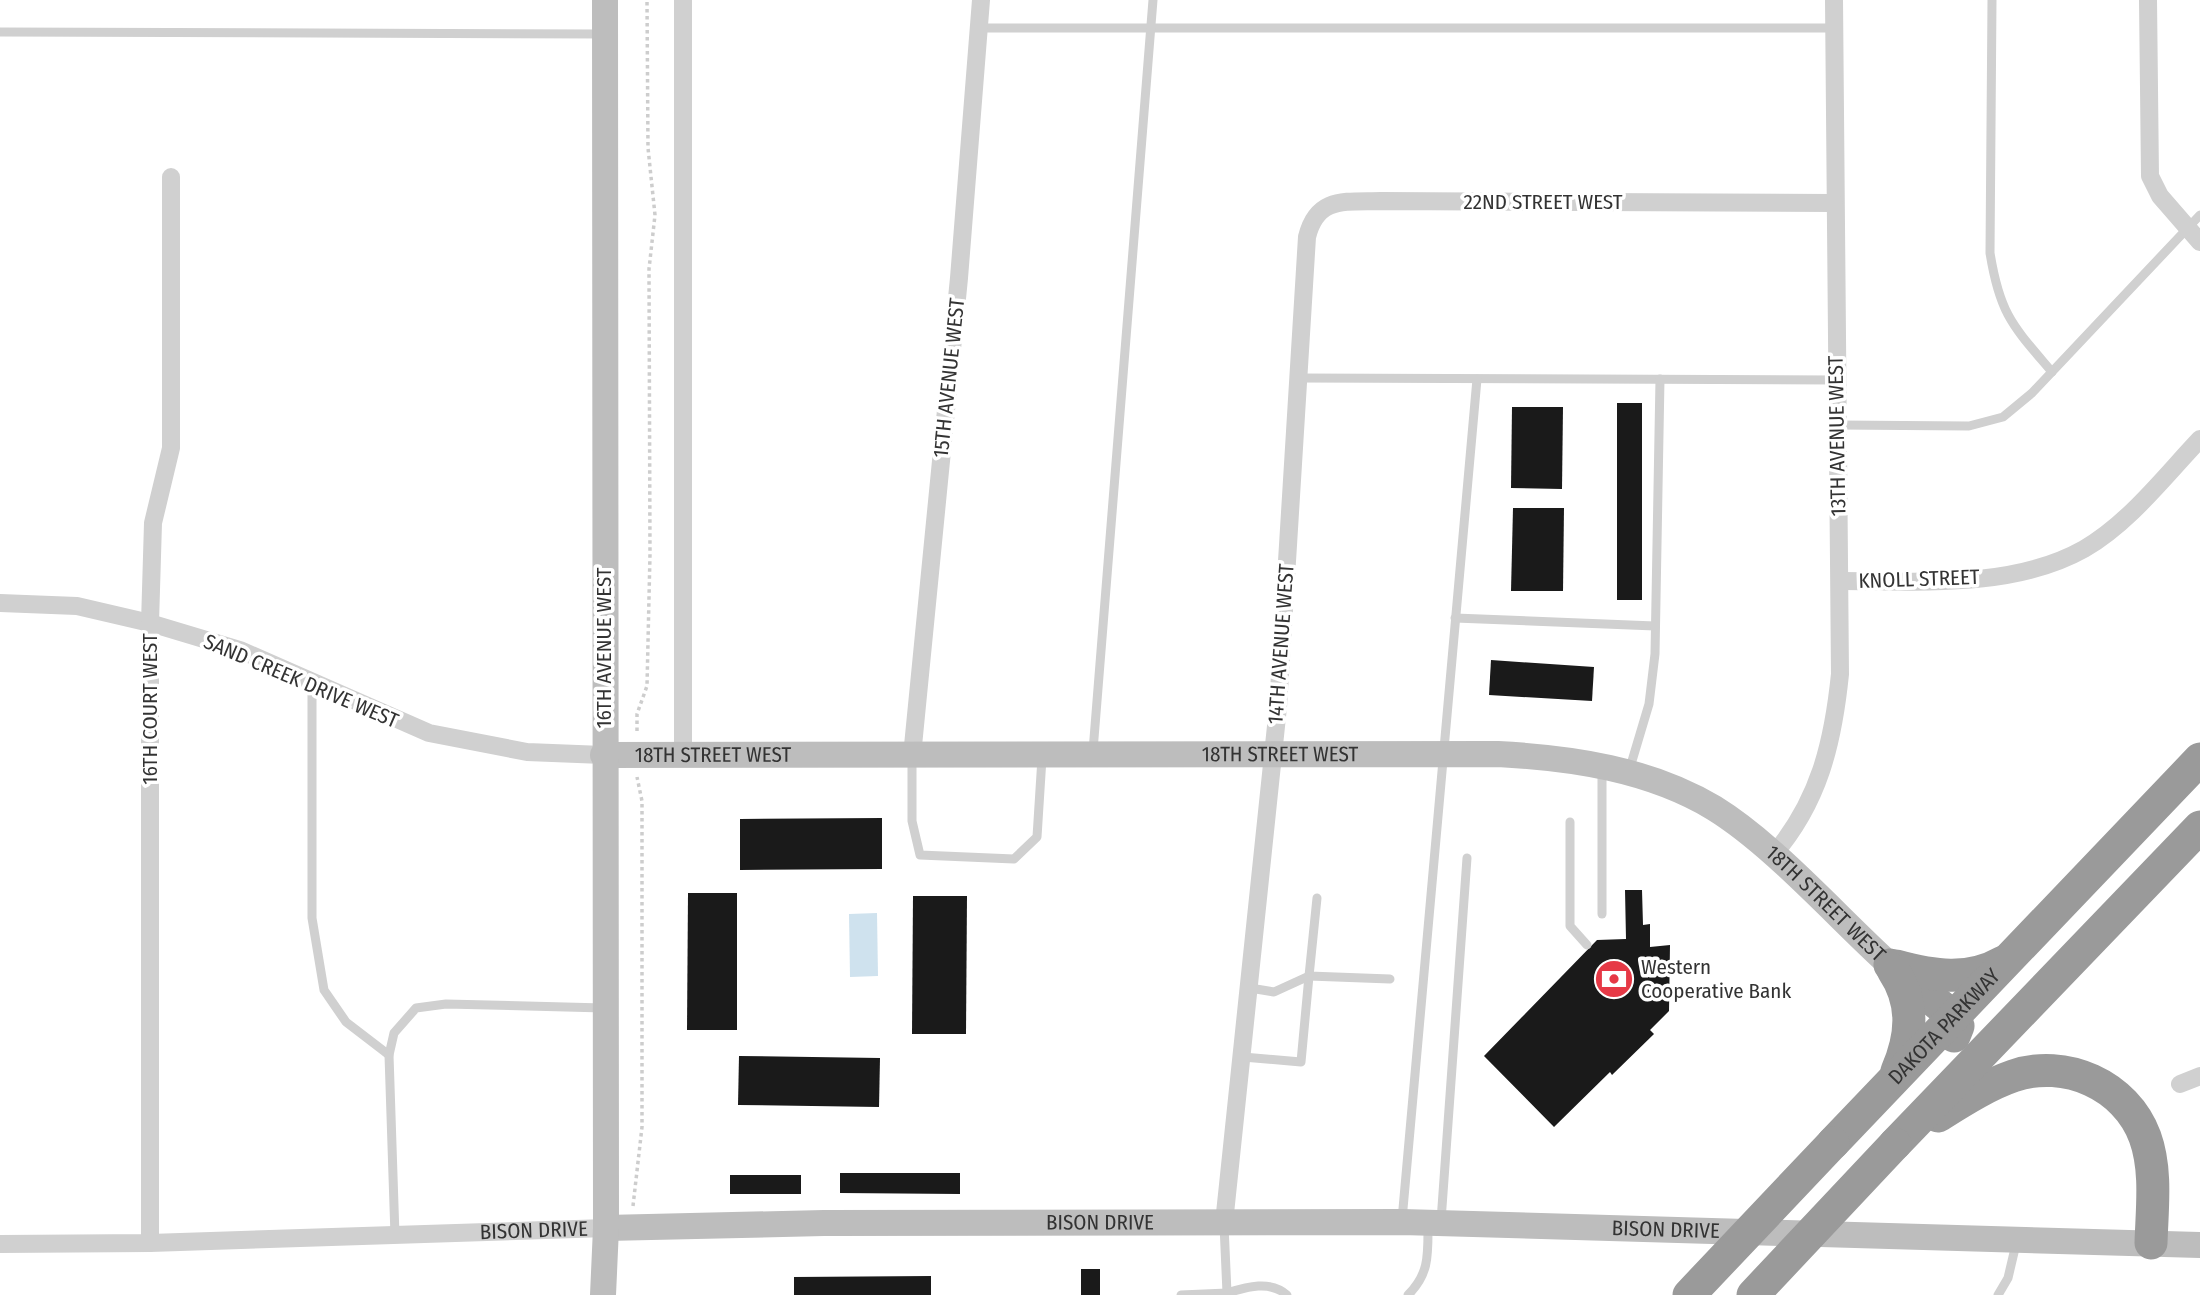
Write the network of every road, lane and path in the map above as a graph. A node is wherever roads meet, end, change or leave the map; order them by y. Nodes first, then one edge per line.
1 (605, 0) edge
2 (647, 0) edge
3 (682, 0) edge
4 (981, 0) edge
5 (1153, 0) edge
6 (1834, 0) edge
7 (1992, 0) edge
8 (2148, 0) edge
9 (978, 28) junction
10 (1151, 28) junction
11 (1834, 28) junction
12 (0, 32) edge
13 (604, 34) junction
14 (171, 177) dead end
15 (1834, 203) junction
16 (2200, 215) edge
17 (2193, 236) edge
18 (1305, 272) joint
19 (2052, 372) junction
20 (1298, 378) junction
21 (1477, 379) junction
22 (1660, 379) junction
23 (1835, 380) junction
24 (1836, 425) junction
25 (2200, 439) edge
26 (1841, 581) junction
27 (0, 603) edge
28 (1455, 618) junction
29 (150, 622) junction
30 (1655, 625) junction
31 (312, 684) junction
32 (1442, 754) junction
33 (603, 755) junction
34 (636, 755) junction
35 (683, 756) junction
36 (912, 756) junction
37 (1042, 756) junction
38 (1093, 756) junction
39 (1273, 756) junction
40 (2200, 759) edge
41 (1602, 766) junction
42 (1628, 772) junction
43 (1570, 822) dead end
44 (2200, 827) edge
45 (1773, 855) junction
46 (1467, 858) dead end
47 (1317, 898) dead end
48 (1602, 914) dead end
49 (1587, 945) dead end
50 (2011, 958) junction
51 (1890, 965) junction
52 (1309, 975) junction
53 (1390, 979) dead end
54 (1250, 988) junction
55 (605, 1008) junction
56 (1954, 1017) junction
57 (389, 1055) junction
58 (1243, 1057) junction
59 (2200, 1076) edge
60 (1891, 1083) junction
61 (2180, 1084) dead end
62 (1895, 1144) junction
63 (1838, 1151) junction
64 (1402, 1222) junction
65 (1224, 1223) junction
66 (1434, 1223) junction
67 (618, 1227) junction
68 (1777, 1231) junction
69 (395, 1236) junction
70 (2017, 1239) junction
71 (150, 1243) junction
72 (2151, 1243) junction
73 (0, 1244) edge
74 (2200, 1245) edge
75 (1226, 1294) edge
76 (603, 1295) edge
77 (1181, 1295) edge
78 (1287, 1295) edge
79 (1408, 1295) edge
80 (1689, 1295) edge
81 (1718, 1295) edge
82 (1753, 1295) edge
83 (1998, 1295) edge

1 - 13 street, 16TH AVENUE WEST
2 - 34 path
3 - 35 street
4 - 9 street, 15TH AVENUE WEST
5 - 10 lane
6 - 11 street, 13TH AVENUE WEST
7 - 19 lane
8 - 17 street
9 - 10 lane
9 - 36 street, 15TH AVENUE WEST
10 - 11 lane
10 - 38 lane
11 - 15 street, 13TH AVENUE WEST
12 - 13 lane
13 - 33 street, 16TH AVENUE WEST
14 - 29 street, 16TH COURT WEST
15 - 18 street, 22ND STREET WEST
15 - 23 street, 13TH AVENUE WEST
16 - 17 lane
17 - 19 lane
18 - 20 street, 14TH AVENUE WEST
19 - 24 lane
20 - 21 lane
20 - 39 street, 14TH AVENUE WEST
21 - 22 lane
21 - 28 lane
22 - 23 lane
22 - 30 lane
23 - 24 street, 13TH AVENUE WEST
24 - 26 street, 13TH AVENUE WEST
25 - 26 street, KNOLL STREET
26 - 45 street, 13TH AVENUE WEST
27 - 29 street, SAND CREEK DRIVE WEST
28 - 30 lane
28 - 32 lane
29 - 31 street, SAND CREEK DRIVE WEST
29 - 71 street, 16TH COURT WEST
30 - 42 lane
31 - 33 street, SAND CREEK DRIVE WEST
31 - 57 lane
32 - 39 street, 18TH STREET WEST
32 - 41 street, 18TH STREET WEST
32 - 64 lane
33 - 34 street, 18TH STREET WEST
33 - 55 street, 16TH AVENUE WEST
34 - 35 street, 18TH STREET WEST
34 - 67 path
35 - 36 street, 18TH STREET WEST
36 - 37 street, 18TH STREET WEST
36 - 37 lane
37 - 38 street, 18TH STREET WEST
38 - 39 street, 18TH STREET WEST
39 - 54 street, 14TH AVENUE WEST
40 - 50 highway, DAKOTA PARKWAY
41 - 42 street, 18TH STREET WEST
41 - 48 lane
42 - 45 street, 18TH STREET WEST
43 - 49 lane
44 - 62 highway
45 - 51 street, 18TH STREET WEST
46 - 66 lane
47 - 52 lane
50 - 51 highway
50 - 56 highway, DAKOTA PARKWAY
51 - 56 highway
51 - 60 highway
52 - 53 lane
52 - 54 lane
52 - 58 lane
54 - 58 street, 14TH AVENUE WEST
55 - 57 lane
55 - 67 street, 16TH AVENUE WEST
56 - 60 highway, DAKOTA PARKWAY
56 - 63 highway
57 - 69 lane
58 - 65 street, 14TH AVENUE WEST
59 - 61 street
60 - 63 highway, DAKOTA PARKWAY
62 - 72 highway
62 - 82 highway, bridge
63 - 68 highway
63 - 80 highway, DAKOTA PARKWAY, bridge
64 - 65 street, BISON DRIVE
64 - 66 street, BISON DRIVE
65 - 67 street, BISON DRIVE
65 - 75 lane
66 - 68 street, BISON DRIVE
66 - 79 lane
67 - 69 street, BISON DRIVE
67 - 76 street, 16TH AVENUE WEST
68 - 70 street, BISON DRIVE
68 - 81 highway
69 - 71 street, BISON DRIVE
70 - 72 street, BISON DRIVE
70 - 83 lane
71 - 73 street, BISON DRIVE
72 - 74 street, BISON DRIVE
75 - 77 lane
75 - 78 lane

